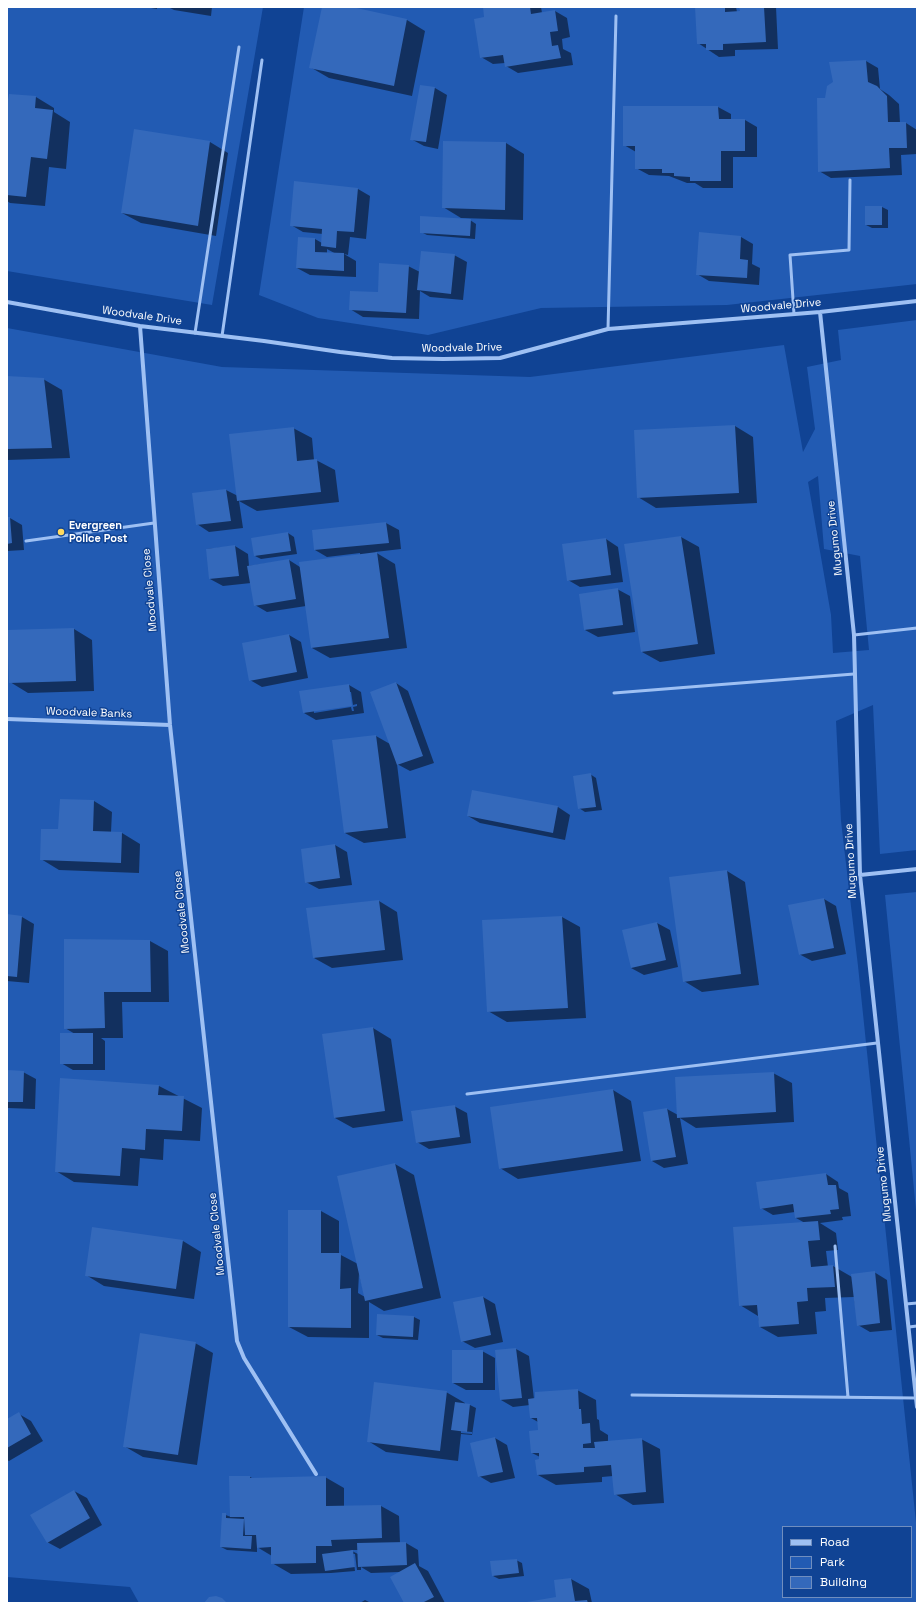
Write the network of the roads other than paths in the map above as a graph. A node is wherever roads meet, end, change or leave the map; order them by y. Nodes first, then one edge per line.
1 (616, 16) dead end
2 (239, 47) dead end
3 (262, 60) dead end
4 (850, 180) dead end
5 (917, 300) edge
6 (7, 302) edge
7 (820, 312) junction
8 (794, 314) junction
9 (140, 326) junction
10 (608, 329) junction
11 (195, 333) junction
12 (222, 336) junction
13 (154, 523) junction
14 (26, 541) dead end
15 (917, 628) edge
16 (854, 635) junction
17 (854, 674) junction
18 (614, 693) dead end
19 (7, 719) edge
20 (170, 725) junction
21 (917, 869) edge
22 (860, 875) junction
23 (878, 1043) junction
24 (468, 1094) dead end
25 (835, 1246) dead end
26 (917, 1303) edge
27 (906, 1304) junction
28 (917, 1326) edge
29 (909, 1327) junction
30 (632, 1395) dead end
31 (848, 1397) junction
32 (916, 1398) junction
33 (917, 1408) edge
34 (316, 1474) dead end

1 - 10 lane
2 - 11 lane
3 - 12 lane
4 - 8 lane
5 - 7 street, Woodvale Drive
6 - 9 street, Woodvale Drive
7 - 8 street, Woodvale Drive
7 - 16 street, Mugumo Drive
8 - 10 street, Woodvale Drive
9 - 11 street, Woodvale Drive
9 - 13 street, Moodvale Close
10 - 12 street, Woodvale Drive
11 - 12 street, Woodvale Drive
13 - 14 lane
13 - 20 street, Moodvale Close
15 - 16 lane
16 - 17 street, Mugumo Drive
17 - 18 lane
17 - 22 street, Mugumo Drive
19 - 20 street, Woodvale Banks
20 - 34 street, Moodvale Close
21 - 22 street
22 - 23 street, Mugumo Drive
23 - 24 lane
23 - 27 street, Mugumo Drive
25 - 31 lane
26 - 27 lane
27 - 29 street, Mugumo Drive
28 - 29 lane
29 - 32 street, Mugumo Drive
30 - 31 lane
31 - 32 lane
32 - 33 street, Mugumo Drive

